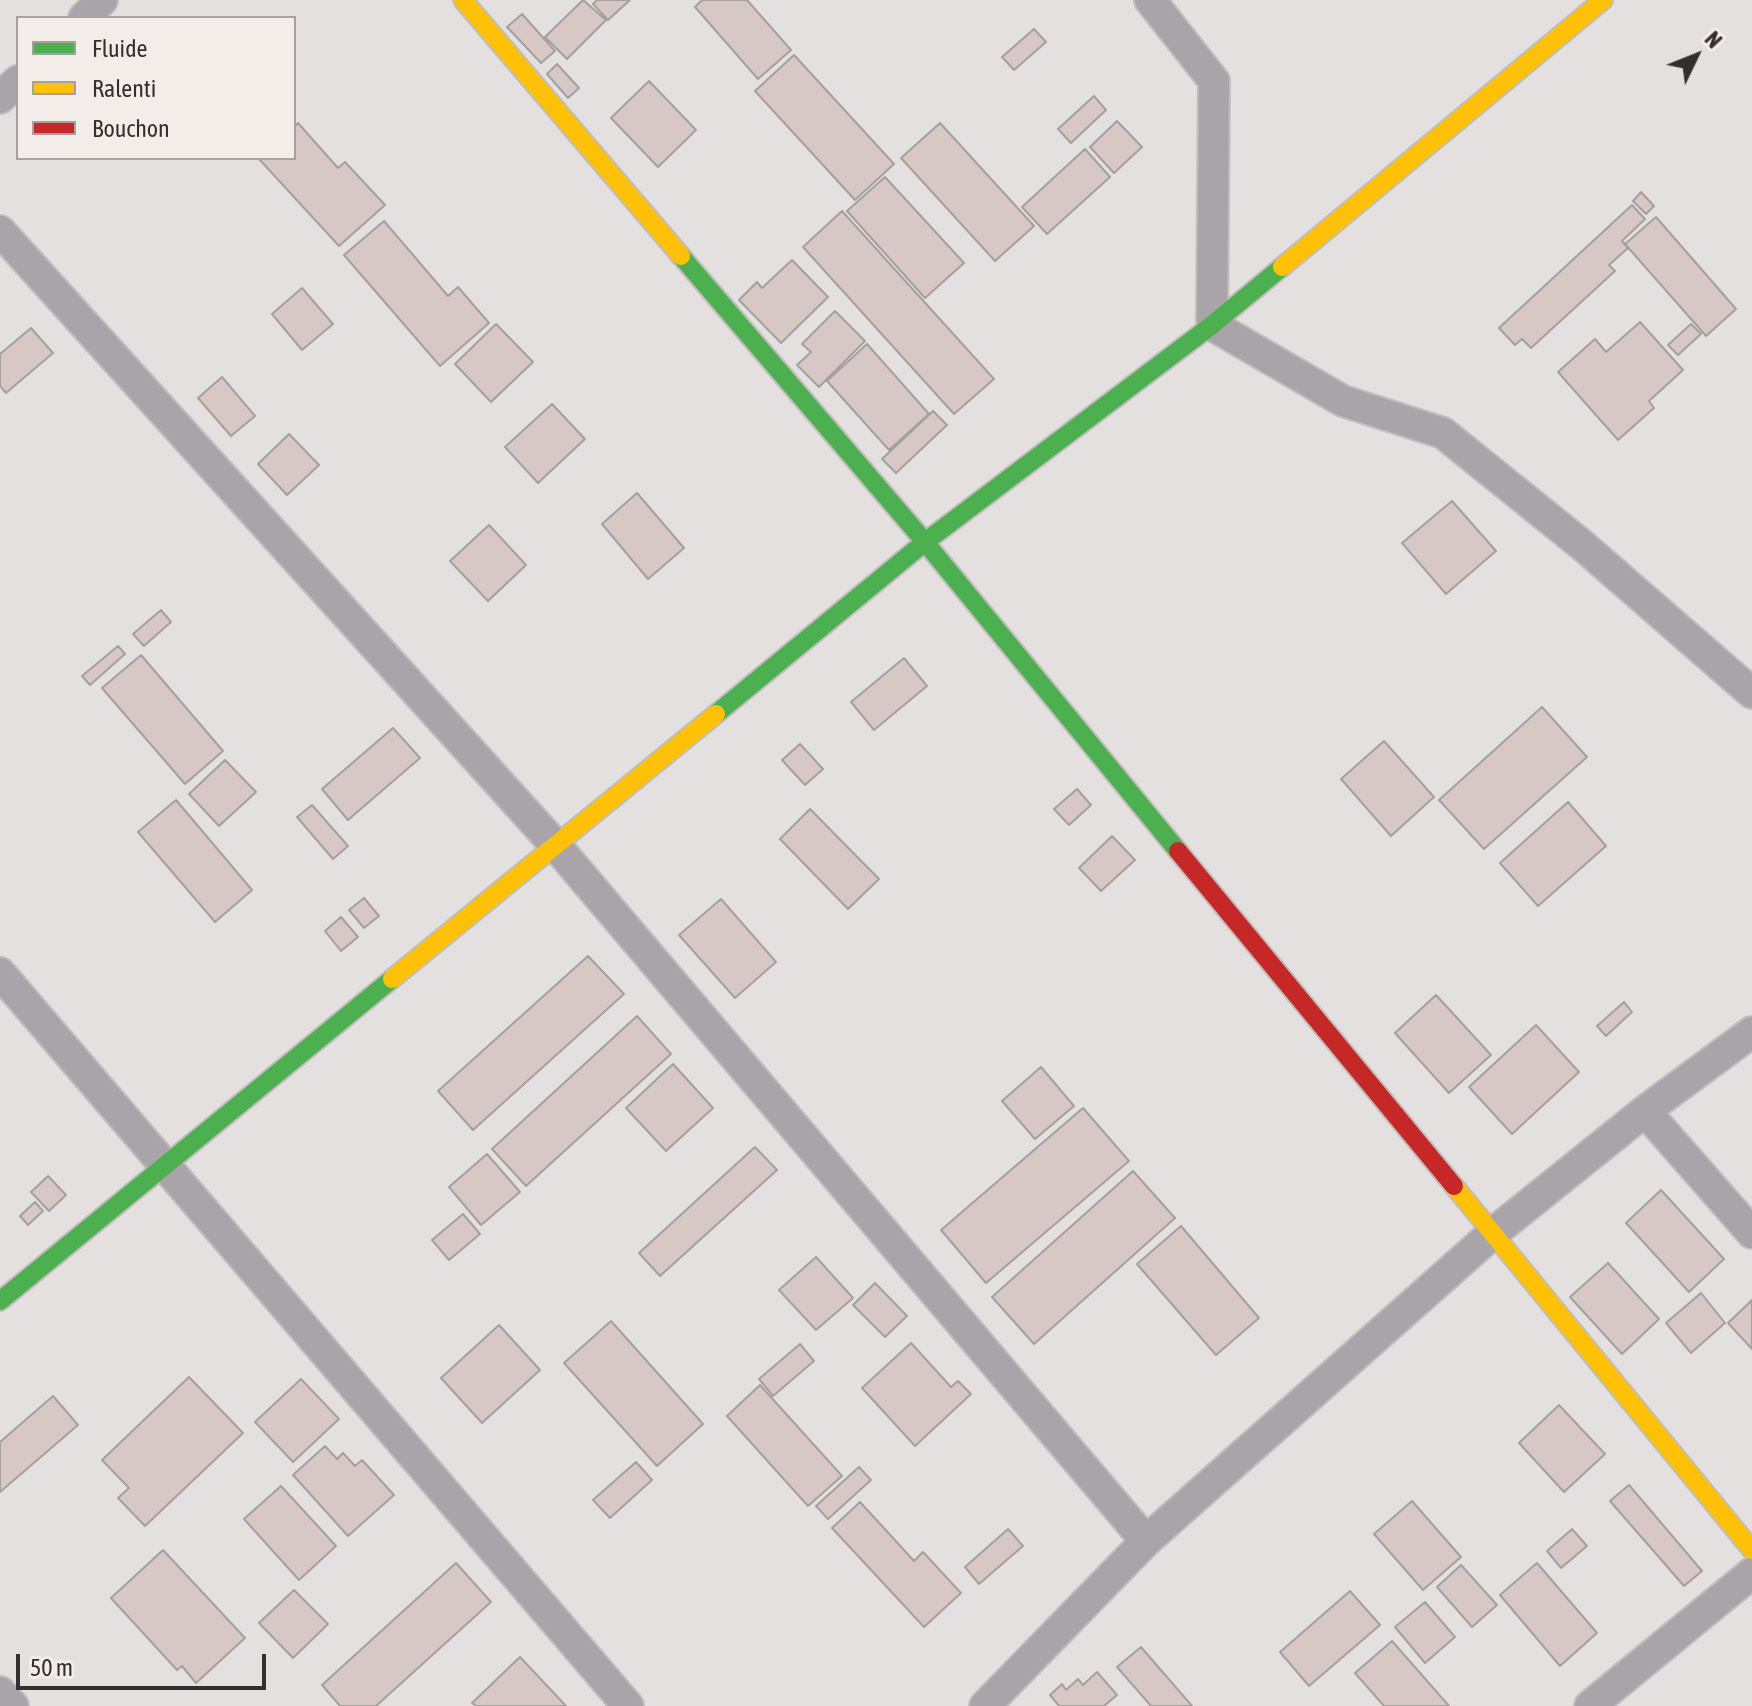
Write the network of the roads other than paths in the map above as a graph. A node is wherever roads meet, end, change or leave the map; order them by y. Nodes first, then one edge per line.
1 (102, 0) edge
2 (463, 0) edge
3 (1150, 0) edge
4 (1603, 0) edge
5 (86, 16) edge
6 (16, 83) edge
7 (0, 98) edge
8 (0, 231) edge
9 (1212, 325) junction
10 (925, 542) junction
11 (1752, 693) edge
12 (557, 847) junction
13 (0, 973) edge
14 (1752, 1032) edge
15 (1645, 1111) junction
16 (166, 1163) junction
17 (1752, 1233) edge
18 (1492, 1234) junction
19 (0, 1301) edge
20 (1146, 1541) junction
21 (1752, 1550) edge
22 (1752, 1573) edge
23 (0, 1692) edge
24 (13, 1706) edge
25 (628, 1706) edge
26 (985, 1706) edge
27 (1590, 1706) edge

1 - 5 street
2 - 10 street
3 - 9 street
4 - 9 street
6 - 7 street
8 - 12 street
9 - 10 street
9 - 11 street
10 - 12 street
10 - 18 street
12 - 16 street
12 - 20 street
13 - 16 street
14 - 15 street
15 - 17 street
15 - 18 street
16 - 19 street
16 - 25 street
18 - 20 street
18 - 21 street
20 - 26 street
22 - 27 street
23 - 24 street

